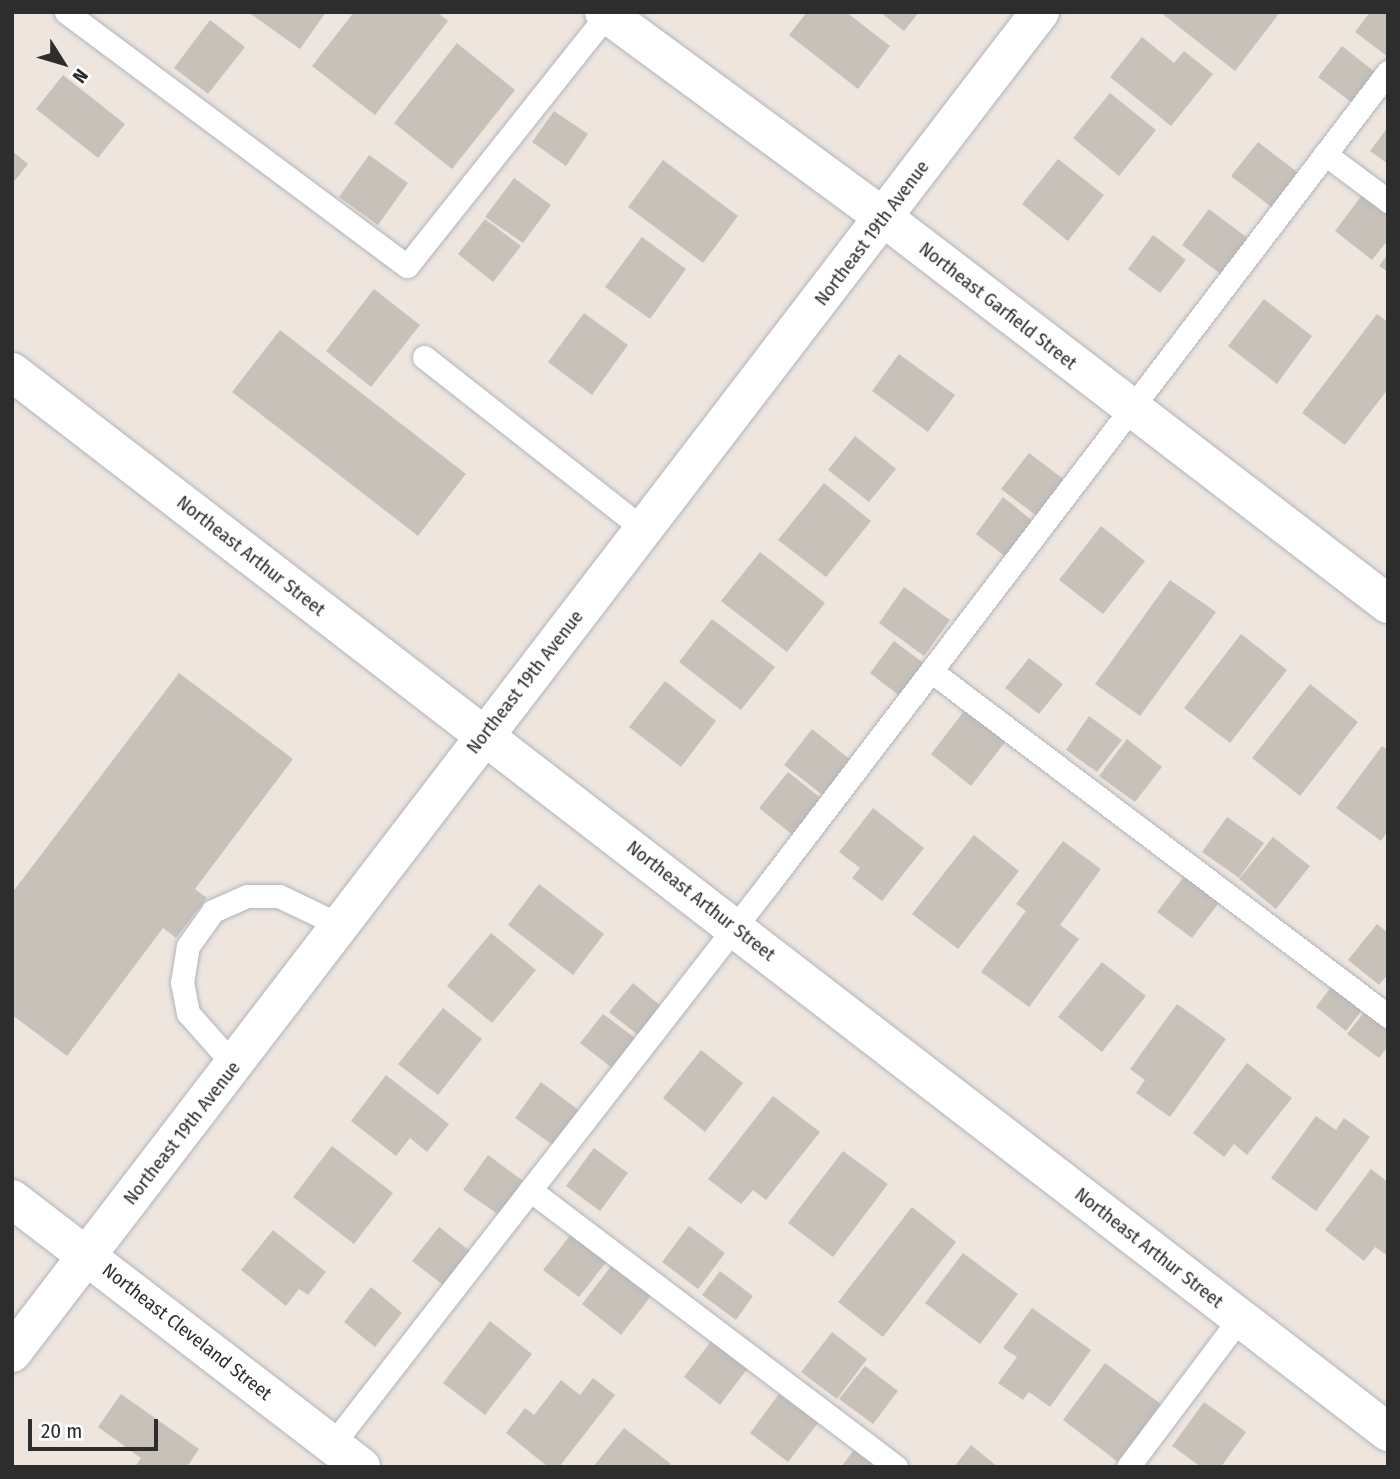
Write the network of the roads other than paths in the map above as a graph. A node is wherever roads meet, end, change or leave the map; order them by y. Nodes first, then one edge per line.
1 (66, 12) edge
2 (1040, 12) edge
3 (607, 13) edge
4 (1388, 72) edge
5 (1325, 154) junction
6 (1388, 201) edge
7 (883, 217) junction
8 (424, 356) dead end
9 (12, 372) edge
10 (1130, 409) junction
11 (643, 528) junction
12 (1388, 604) edge
13 (931, 671) junction
14 (484, 733) junction
15 (342, 926) junction
16 (735, 928) junction
17 (1388, 1016) edge
18 (234, 1065) junction
19 (530, 1190) junction
20 (12, 1199) edge
21 (88, 1255) junction
22 (1240, 1318) junction
23 (12, 1353) edge
24 (1388, 1432) edge
25 (347, 1456) edge
26 (896, 1467) edge
27 (1128, 1467) edge

1 - 3 lane
2 - 7 street, Northeast 19th Avenue
3 - 7 street, Northeast Garfield Street
4 - 5 lane
5 - 6 lane
5 - 10 lane
7 - 10 street, Northeast Garfield Street
7 - 11 street, Northeast 19th Avenue
8 - 11 lane
9 - 14 street, Northeast Arthur Street
10 - 12 street, Northeast Garfield Street
10 - 13 lane
11 - 14 street, Northeast 19th Avenue
13 - 16 lane
13 - 17 lane
14 - 15 street, Northeast 19th Avenue
14 - 16 street, Northeast Arthur Street
15 - 18 street, Northeast 19th Avenue
15 - 18 lane
16 - 19 lane
16 - 22 street, Northeast Arthur Street
18 - 21 street, Northeast 19th Avenue
19 - 25 lane
19 - 26 lane
20 - 21 street, Northeast Cleveland Street
21 - 23 street, Northeast 19th Avenue
21 - 25 street, Northeast Cleveland Street
22 - 24 street, Northeast Arthur Street
22 - 27 lane

